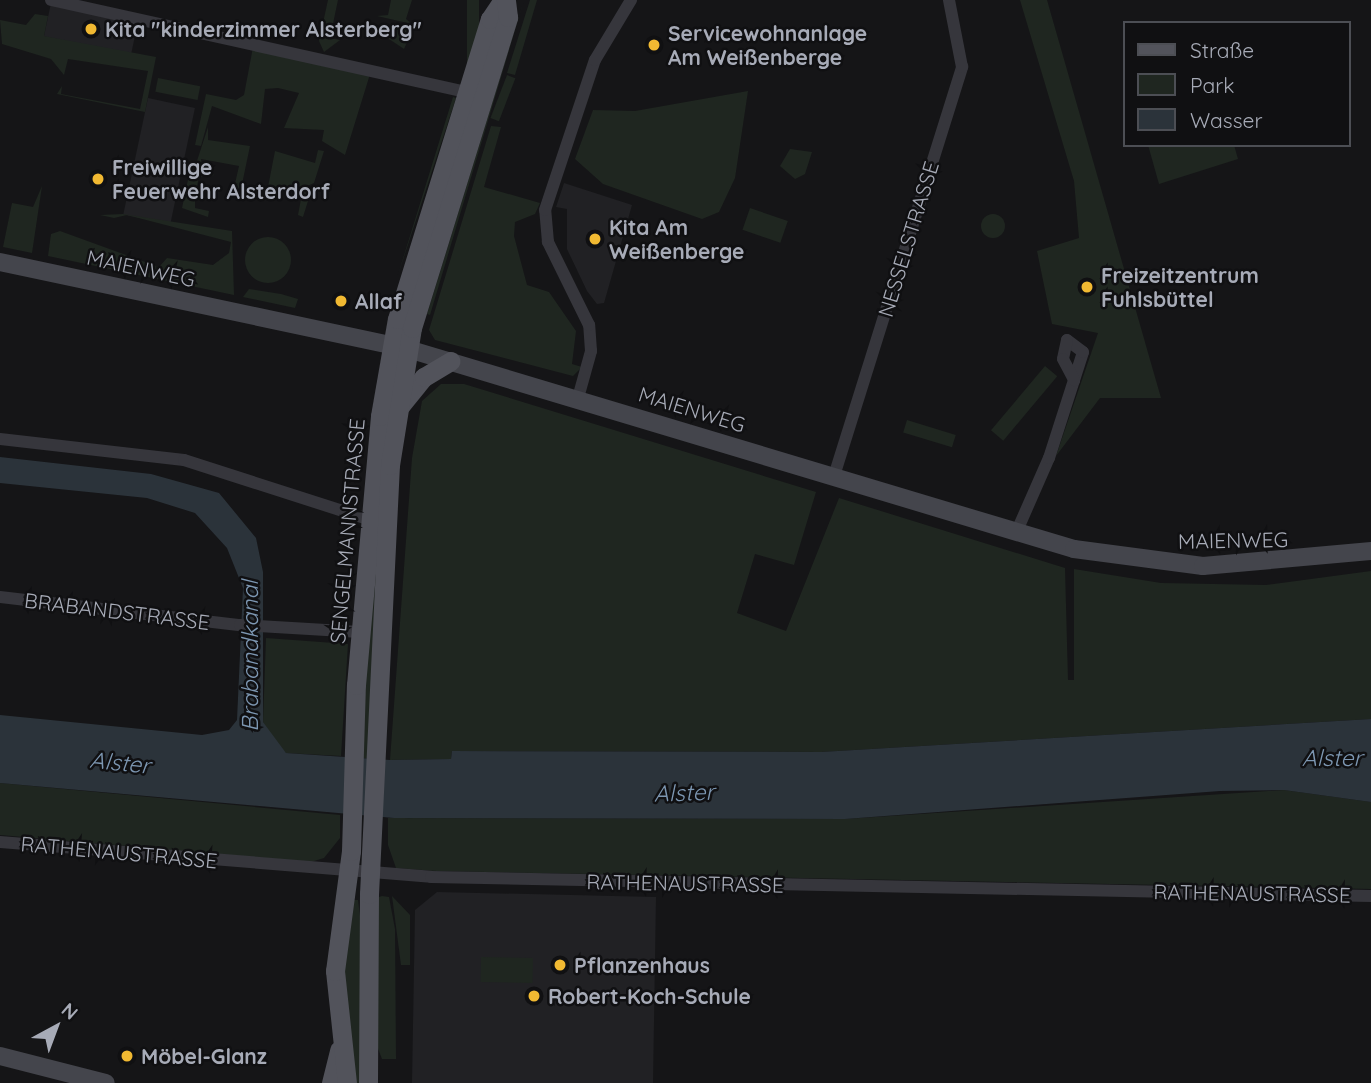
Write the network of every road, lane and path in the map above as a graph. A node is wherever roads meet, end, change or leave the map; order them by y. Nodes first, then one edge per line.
1 (51, 0) edge
2 (504, 0) edge
3 (631, 0) edge
4 (949, 0) edge
5 (469, 93) junction
6 (0, 262) edge
7 (400, 347) junction
8 (451, 361) junction
9 (1074, 380) dead end
10 (578, 398) junction
11 (398, 409) junction
12 (0, 439) edge
13 (834, 476) junction
14 (368, 519) junction
15 (1016, 533) junction
16 (1371, 551) edge
17 (0, 597) edge
18 (360, 632) junction
19 (0, 842) edge
20 (348, 870) junction
21 (371, 872) junction
22 (1371, 895) edge
23 (340, 1049) junction
24 (0, 1056) edge
25 (82, 1080) edge
26 (106, 1083) edge
27 (331, 1083) edge
28 (347, 1083) edge
29 (368, 1083) edge

1 - 5 street
2 - 5 main road, SENGELMANNSTRASSE
2 - 7 main road, SENGELMANNSTRASSE
3 - 10 street
4 - 13 street, NESSELSTRASSE
5 - 7 main road, SENGELMANNSTRASSE
6 - 7 street, MAIENWEG
7 - 8 street, MAIENWEG
7 - 11 main road, SENGELMANNSTRASSE
7 - 14 main road, SENGELMANNSTRASSE
8 - 10 street, MAIENWEG
8 - 11 main road
9 - 15 street
10 - 13 street, MAIENWEG
11 - 21 main road, SENGELMANNSTRASSE
12 - 14 street
13 - 15 street, MAIENWEG
14 - 18 main road, SENGELMANNSTRASSE
15 - 16 street, MAIENWEG
17 - 18 street, BRABANDSTRASSE
18 - 20 main road, SENGELMANNSTRASSE
19 - 20 street, RATHENAUSTRASSE
20 - 21 street, RATHENAUSTRASSE
20 - 23 main road, SENGELMANNSTRASSE
21 - 22 street, RATHENAUSTRASSE
21 - 29 main road, SENGELMANNSTRASSE
23 - 27 main road
23 - 28 main road, SENGELMANNSTRASSE
24 - 25 street
25 - 26 street

